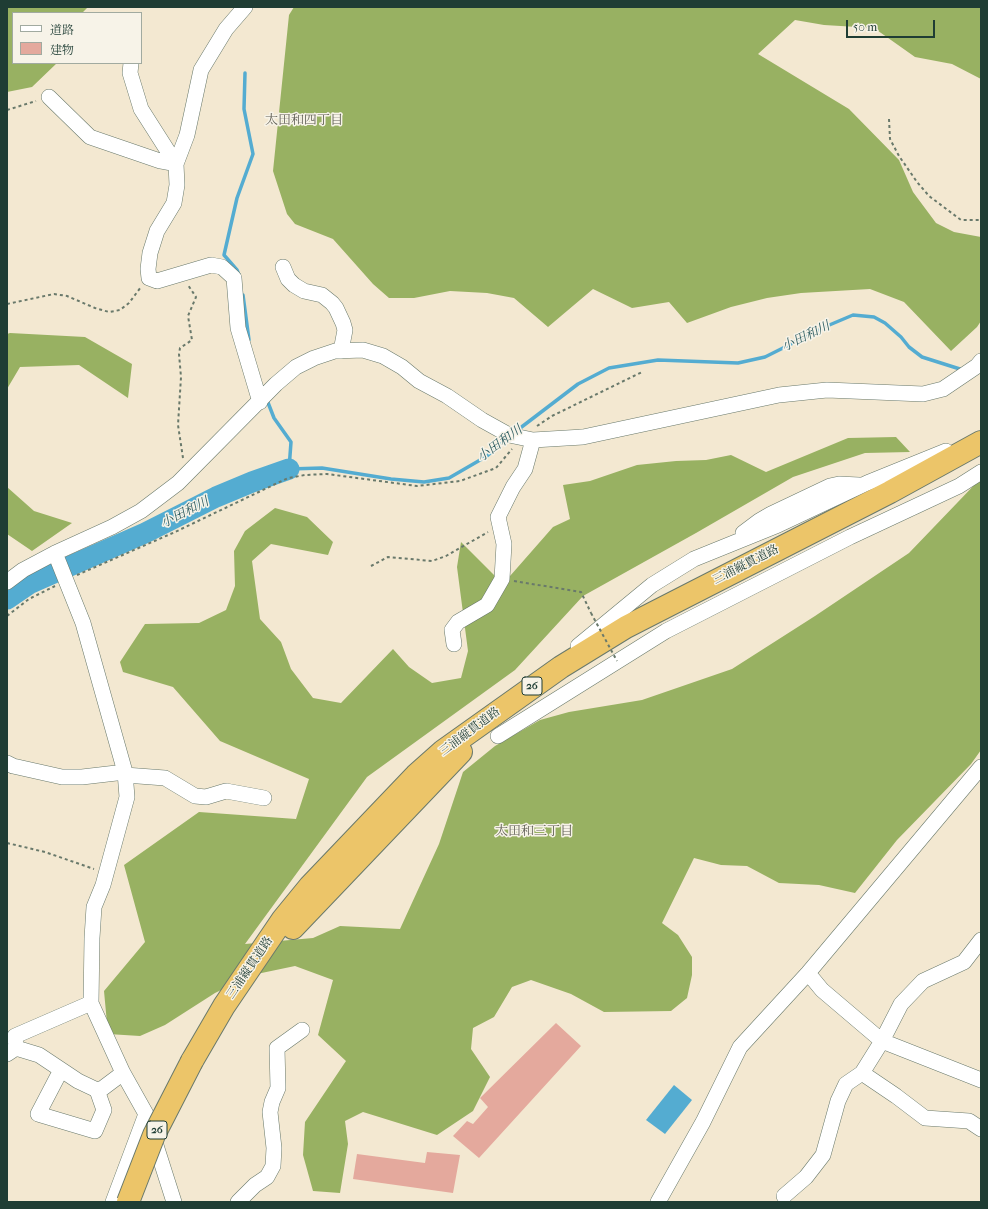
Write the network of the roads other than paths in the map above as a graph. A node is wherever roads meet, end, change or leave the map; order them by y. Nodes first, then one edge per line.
1 (245, 7) edge
2 (131, 64) edge
3 (49, 97) road end
4 (176, 164) junction
5 (283, 267) dead end
6 (341, 351) junction
7 (981, 361) edge
8 (260, 402) junction
9 (981, 434) edge
10 (527, 439) junction
11 (981, 442) edge
12 (981, 450) edge
13 (981, 472) edge
14 (55, 553) junction
15 (7, 582) edge
16 (454, 644) dead end
17 (493, 727) junction
18 (7, 763) edge
19 (981, 767) edge
20 (125, 774) junction
21 (264, 798) dead end
22 (981, 940) edge
23 (808, 972) junction
24 (91, 1003) junction
25 (302, 1030) dead end
26 (882, 1041) junction
27 (11, 1042) edge
28 (195, 1063) junction
29 (61, 1070) junction
30 (123, 1073) junction
31 (862, 1073) junction
32 (981, 1080) edge
33 (96, 1090) junction
34 (146, 1114) junction
35 (981, 1129) edge
36 (784, 1196) dead end
37 (113, 1202) edge
38 (128, 1202) edge
39 (136, 1202) edge
40 (174, 1202) edge
41 (238, 1202) edge
42 (658, 1202) edge

1 - 4 street
2 - 4 street
3 - 4 street
4 - 8 street
5 - 6 street
6 - 8 street
6 - 10 street
7 - 10 street
8 - 14 street
9 - 17 street
10 - 16 street
11 - 17 highway, 三浦縦貫道路 / 26
12 - 28 highway, 三浦縦貫道路 / 26
13 - 17 street
14 - 15 street
14 - 20 street
17 - 28 highway, 三浦縦貫道路 / 26
18 - 20 street
19 - 23 street
20 - 21 street
20 - 24 street
22 - 26 street
23 - 26 street
23 - 42 street
24 - 27 street
24 - 30 street
25 - 41 street
26 - 31 street
26 - 32 street
27 - 29 street
28 - 38 highway, 三浦縦貫道路 / 26, bridge
28 - 39 highway, 三浦縦貫道路 / 26
29 - 33 street
29 - 33 street
30 - 33 street
30 - 34 street
31 - 35 street
31 - 36 street
34 - 37 street
34 - 40 street

